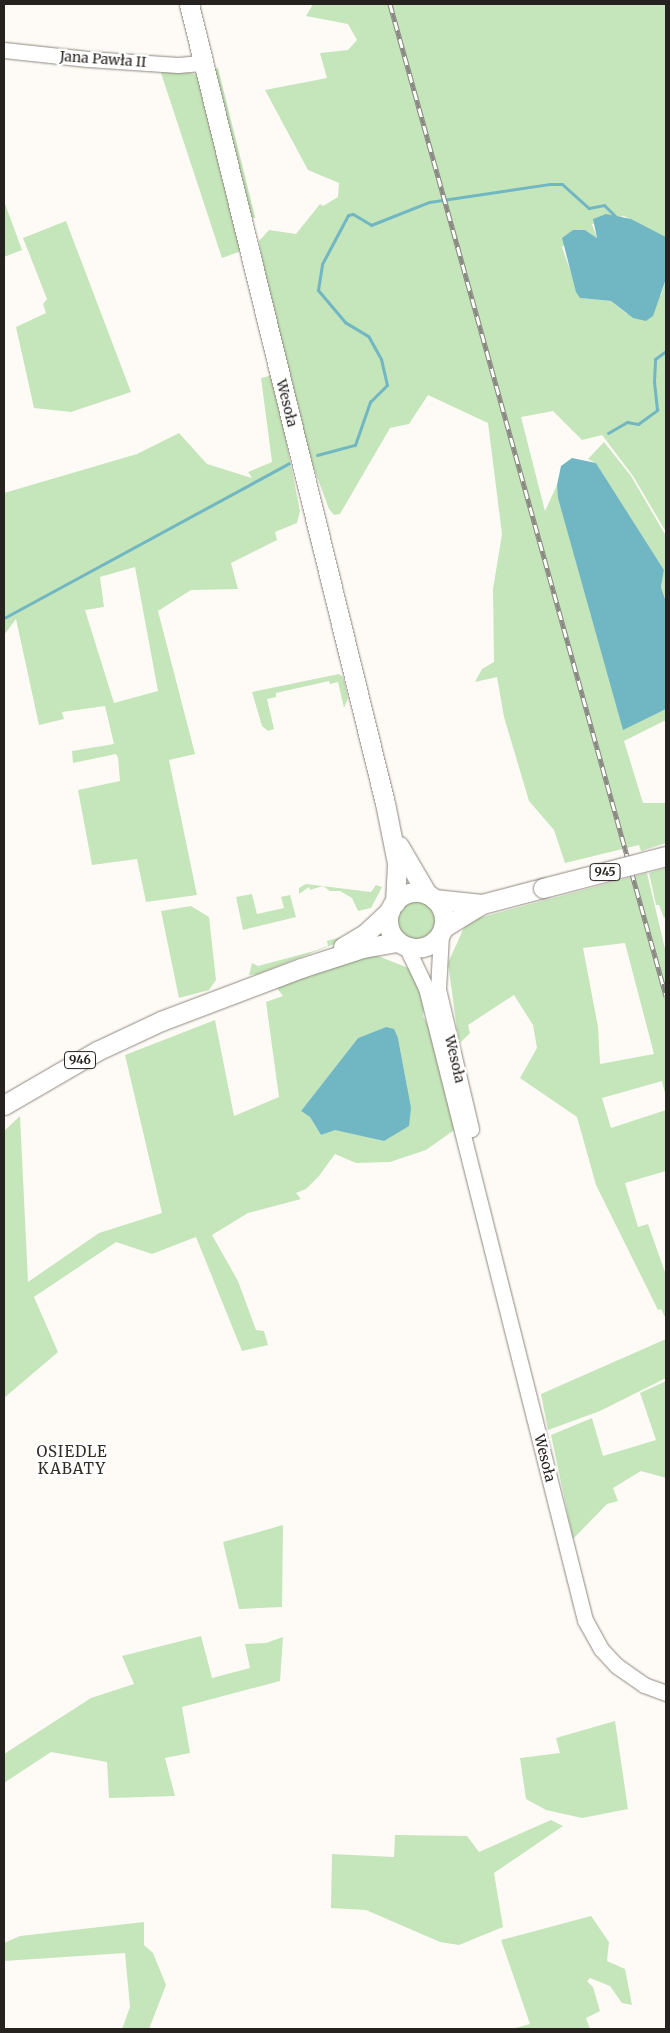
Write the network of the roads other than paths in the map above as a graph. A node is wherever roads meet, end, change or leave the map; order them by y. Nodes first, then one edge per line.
1 (189, 4) edge
2 (4, 50) edge
3 (202, 63) junction
4 (385, 803) junction
5 (666, 856) edge
6 (430, 897) junction
7 (482, 904) junction
8 (392, 907) junction
9 (442, 931) junction
10 (402, 944) junction
11 (302, 968) junction
12 (4, 1105) edge
13 (478, 1185) junction
14 (666, 1694) edge

1 - 3 main road, Wesoła
2 - 3 street, Jana Pawła II
3 - 4 main road, Wesoła
4 - 6 main road, Wesoła
4 - 8 main road, Wesoła
5 - 7 main road, 945, bridge
6 - 7 main road, 945
6 - 8 main road
6 - 9 main road
7 - 9 main road, 945
8 - 10 main road
8 - 11 main road, 946
9 - 10 main road
9 - 13 street, Wesoła
10 - 11 main road, 946
10 - 13 street, Wesoła
11 - 12 main road, 946
13 - 14 street, Wesoła

